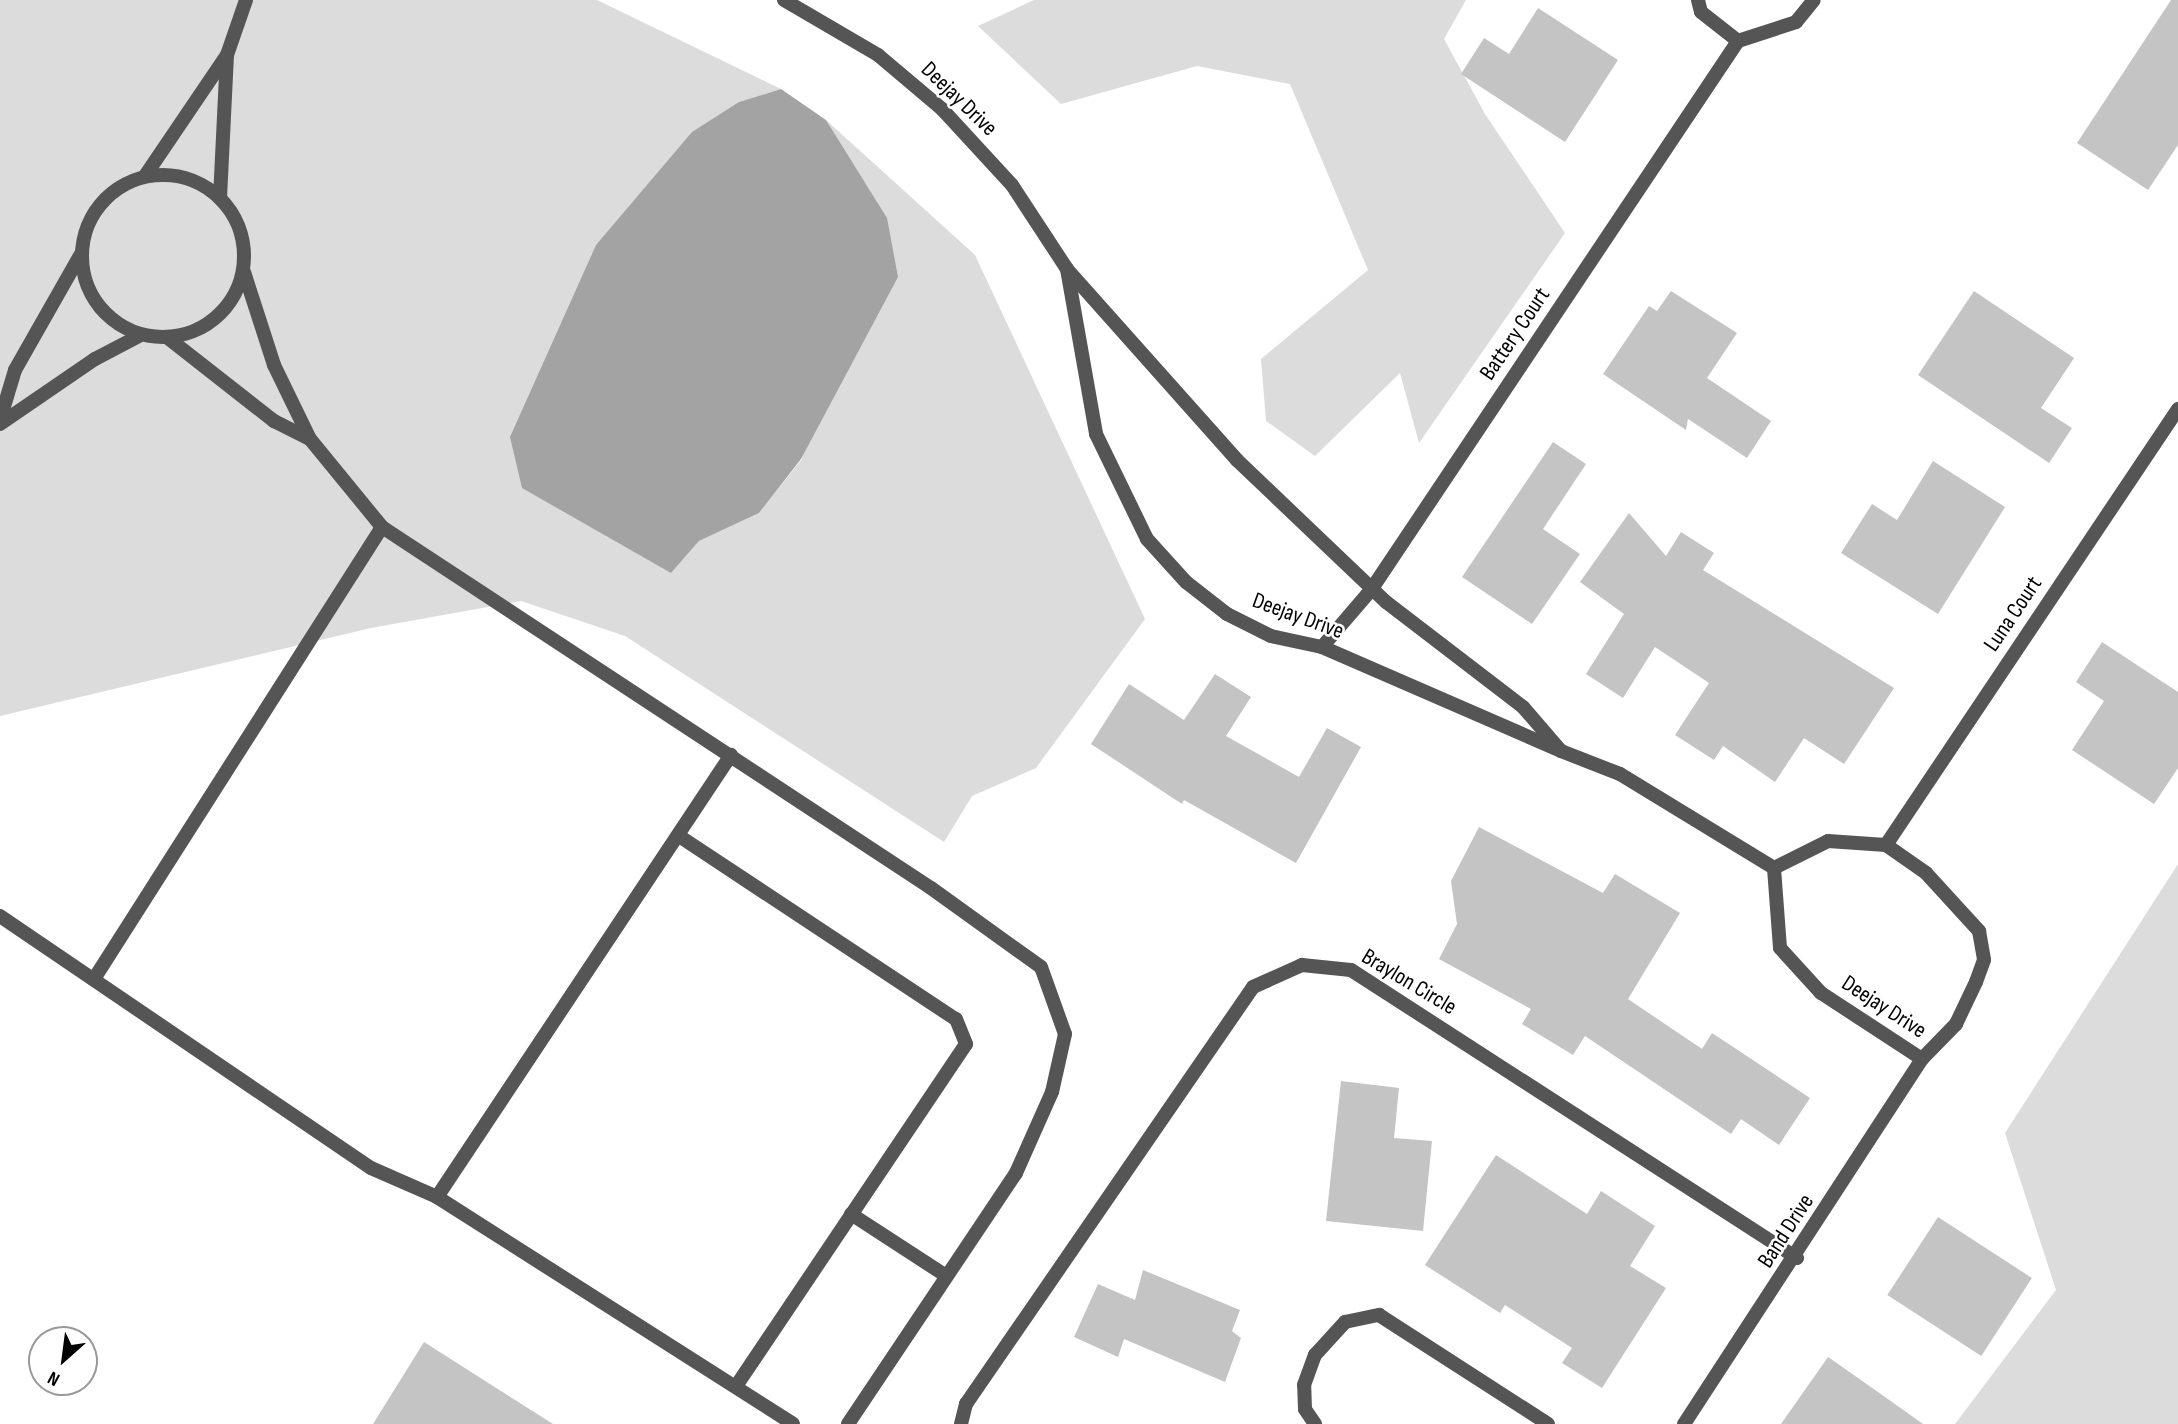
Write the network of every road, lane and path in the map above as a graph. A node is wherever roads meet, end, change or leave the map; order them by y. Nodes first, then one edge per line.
1 (246, 0) edge
2 (784, 0) edge
3 (1698, 0) edge
4 (1814, 0) edge
5 (807, 5) edge
6 (1738, 41) junction
7 (228, 55) junction
8 (145, 176) junction
9 (220, 198) junction
10 (81, 254) junction
11 (1067, 269) junction
12 (244, 272) junction
13 (141, 335) junction
14 (168, 338) junction
15 (2178, 408) edge
16 (0, 422) edge
17 (310, 439) junction
18 (382, 527) junction
19 (1371, 590) junction
20 (1322, 647) junction
21 (1561, 751) junction
22 (732, 755) junction
23 (679, 836) junction
24 (1886, 845) junction
25 (1774, 868) junction
26 (0, 916) edge
27 (94, 979) junction
28 (1922, 1059) junction
29 (437, 1197) junction
30 (851, 1214) junction
31 (1797, 1258) junction
32 (946, 1275) junction
33 (736, 1386) junction
34 (793, 1424) edge
35 (848, 1424) edge
36 (961, 1424) edge
37 (1315, 1424) edge
38 (1548, 1424) edge
39 (1684, 1424) edge

1 - 7 street
2 - 5 street, Deejay Drive
3 - 6 street
4 - 6 street
5 - 11 street, Deejay Drive
6 - 19 street, Battery Court
7 - 8 street
7 - 9 street
8 - 9 street
8 - 10 street
9 - 12 street
10 - 13 street
10 - 16 street
11 - 19 street, Deejay Drive
11 - 20 street, Deejay Drive
12 - 14 street
12 - 17 street
13 - 14 street
13 - 16 street
14 - 17 street
15 - 24 street, Luna Court
17 - 18 street
18 - 22 street
18 - 27 street
19 - 20 street, Battery Court
19 - 21 street, Deejay Drive
20 - 21 street, Deejay Drive
21 - 25 street, Deejay Drive
22 - 23 street
22 - 32 street
23 - 29 street
23 - 30 street
24 - 25 street
24 - 28 street, Deejay Drive
25 - 28 street, Deejay Drive
26 - 27 street
27 - 29 street
28 - 31 street, Band Drive
29 - 33 street
30 - 32 street
30 - 33 street
31 - 36 street, Braylon Circle
31 - 39 street, Band Drive
32 - 35 street
33 - 34 street
37 - 38 street

